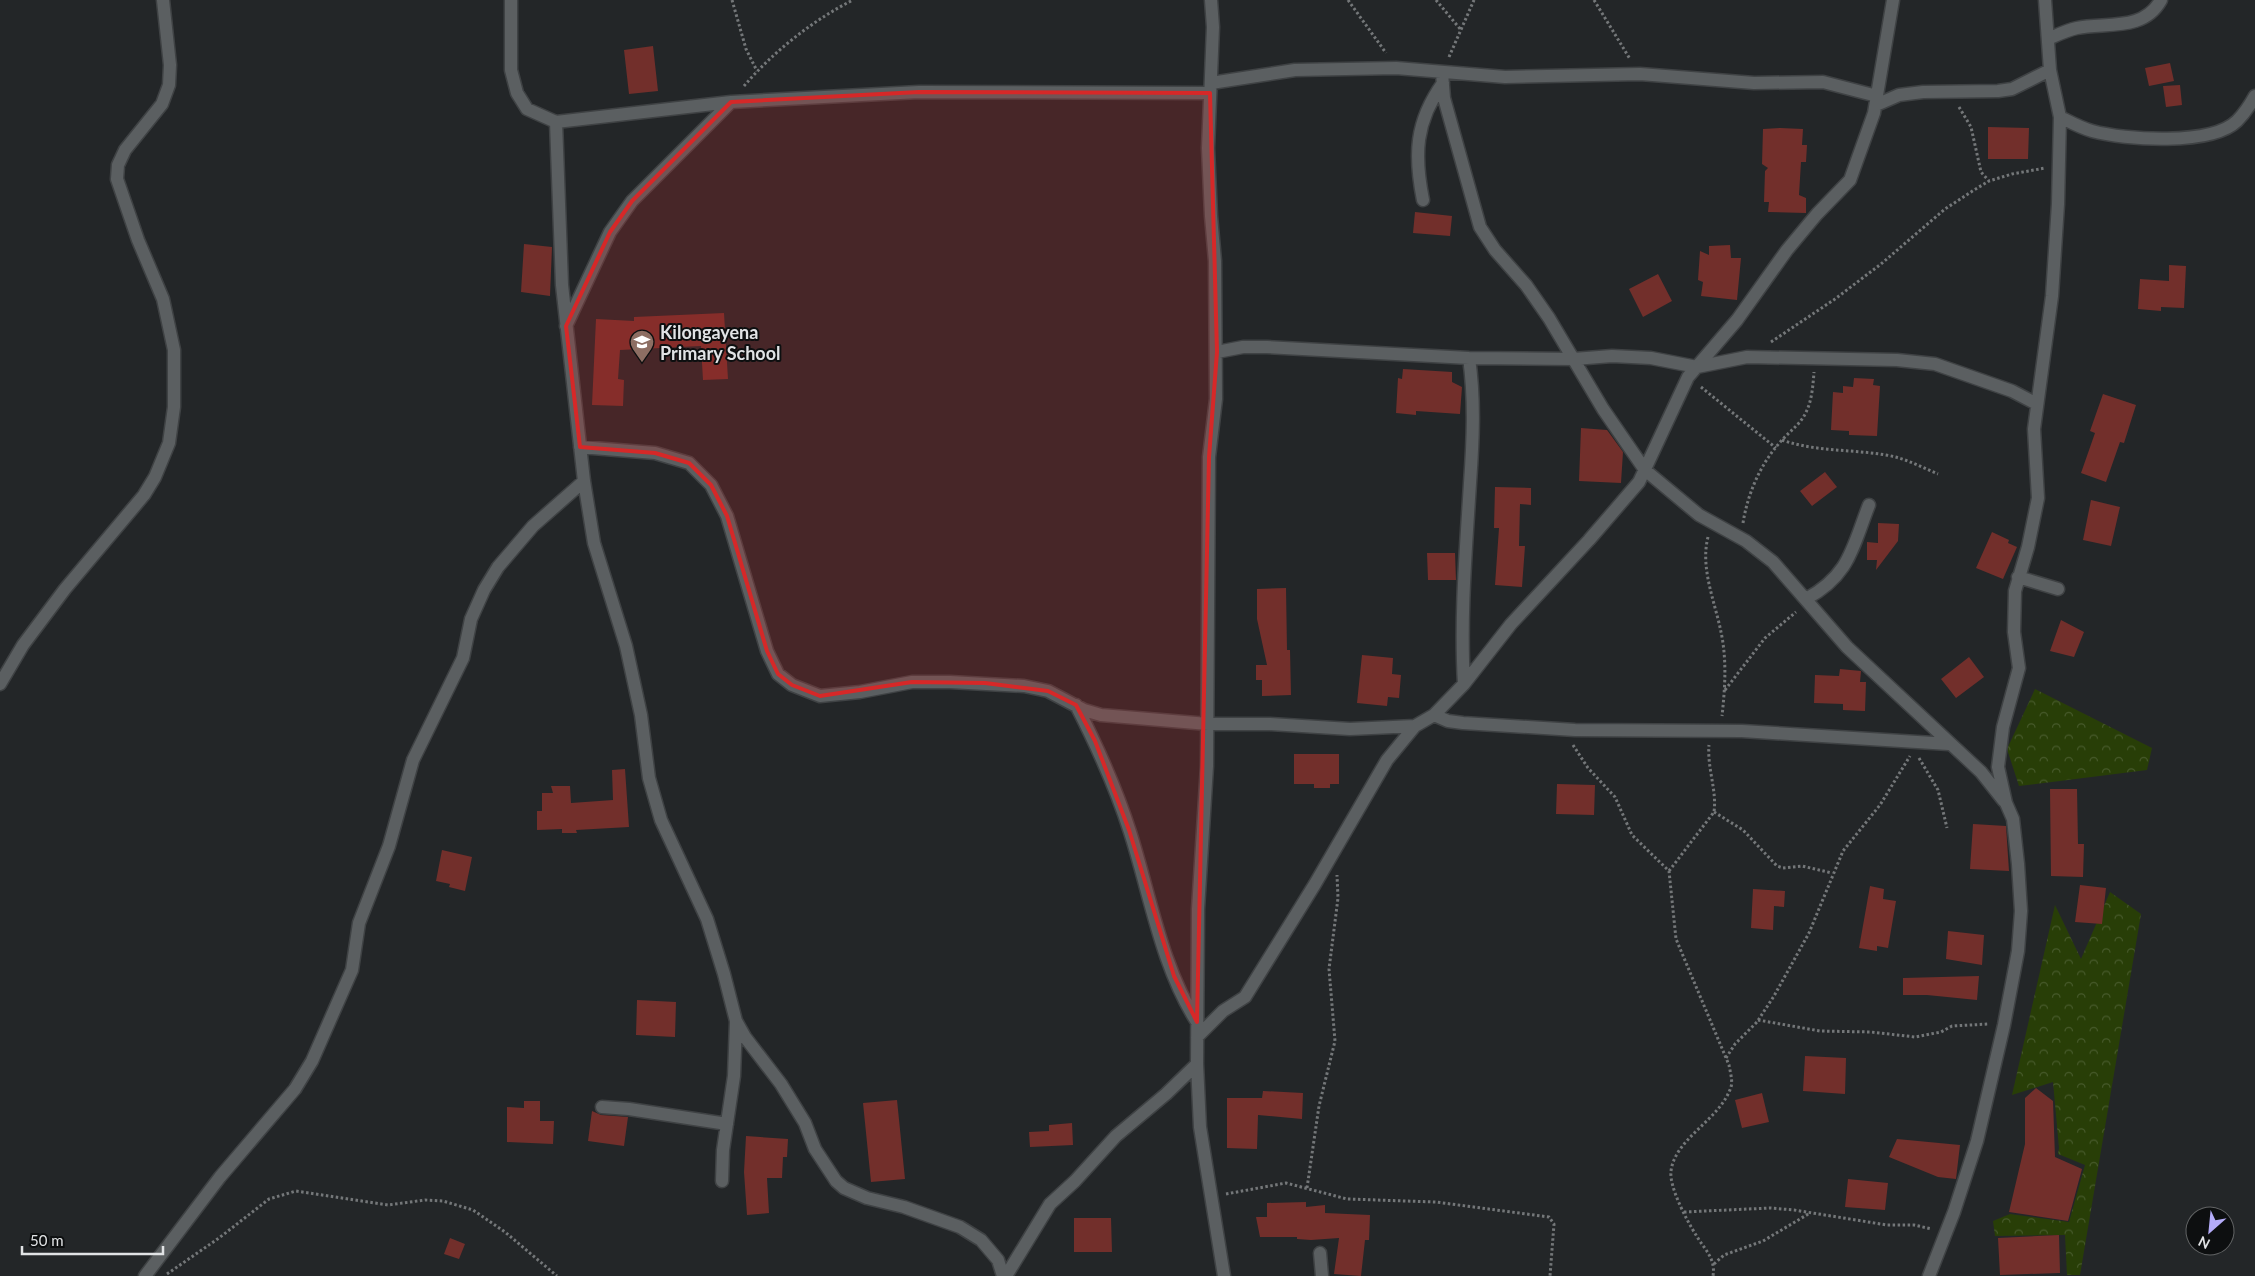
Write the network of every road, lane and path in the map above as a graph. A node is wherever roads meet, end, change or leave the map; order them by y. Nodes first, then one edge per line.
1 (163, 0) edge
2 (511, 0) edge
3 (732, 0) edge
4 (853, 0) edge
5 (1211, 0) edge
6 (1348, 0) edge
7 (1436, 0) edge
8 (1474, 0) edge
9 (1594, 0) edge
10 (1893, 0) edge
11 (2046, 0) edge
12 (2161, 0) edge
13 (1461, 30) junction
14 (2048, 39) junction
15 (1396, 68) junction
16 (2050, 70) junction
17 (757, 71) junction
18 (1640, 74) junction
19 (1443, 78) junction
20 (1210, 88) junction
21 (1952, 92) junction
22 (2255, 96) edge
23 (1876, 100) junction
24 (731, 102) junction
25 (2060, 117) junction
26 (556, 122) junction
27 (2060, 166) junction
28 (1989, 181) junction
29 (1423, 200) dead end
30 (566, 326) junction
31 (1217, 352) junction
32 (1748, 357) junction
33 (1469, 358) junction
34 (1816, 358) junction
35 (1574, 359) junction
36 (1697, 367) junction
37 (1688, 377) junction
38 (2037, 404) junction
39 (1782, 440) junction
40 (580, 448) junction
41 (1776, 448) junction
42 (1645, 470) junction
43 (1938, 474) dead end
44 (584, 481) junction
45 (1869, 505) dead end
46 (1712, 521) junction
47 (1742, 538) junction
48 (2018, 577) junction
49 (2058, 589) dead end
50 (1808, 601) junction
51 (0, 684) edge
52 (1464, 684) junction
53 (1724, 690) junction
54 (1076, 705) junction
55 (1434, 715) junction
56 (1208, 724) junction
57 (1415, 726) junction
58 (1563, 729) junction
59 (1717, 732) junction
60 (1949, 744) junction
61 (2006, 803) junction
62 (1714, 812) junction
63 (1947, 828) dead end
64 (1329, 861) junction
65 (1669, 871) junction
66 (1832, 873) junction
67 (1758, 1020) junction
68 (736, 1021) junction
69 (1197, 1022) junction
70 (2004, 1026) junction
71 (1197, 1037) junction
72 (1726, 1059) junction
73 (1197, 1064) junction
74 (602, 1107) dead end
75 (727, 1124) junction
76 (722, 1181) dead end
77 (1307, 1188) junction
78 (1211, 1197) junction
79 (1684, 1212) junction
80 (1811, 1212) junction
81 (1944, 1235) junction
82 (1320, 1253) dead end
83 (1714, 1264) junction
84 (145, 1276) edge
85 (164, 1276) edge
86 (558, 1276) edge
87 (1004, 1276) edge
88 (1224, 1276) edge
89 (1322, 1276) edge
90 (1550, 1276) edge
91 (1713, 1276) edge
92 (1929, 1276) edge

1 - 51 street
2 - 26 street
3 - 17 path
4 - 17 path
5 - 20 street
6 - 15 path
7 - 13 path
8 - 13 path
9 - 18 path
10 - 23 street
11 - 14 street
12 - 14 street
13 - 19 path
14 - 16 street
15 - 19 street
15 - 20 street
16 - 21 street
16 - 25 street
17 - 24 path
18 - 19 street
18 - 23 street
19 - 29 street
19 - 35 street
20 - 24 street
20 - 31 street
21 - 23 street
21 - 28 path
22 - 25 street
23 - 36 street
24 - 26 street
24 - 30 street
25 - 27 street
26 - 30 street
27 - 28 path
27 - 38 street
28 - 32 path
30 - 40 street
31 - 33 street
31 - 56 street
32 - 34 street
32 - 36 street
33 - 35 street
33 - 52 street
34 - 38 street
34 - 39 path
35 - 36 street
35 - 42 street
36 - 37 street
37 - 41 path
37 - 42 street
38 - 48 street
39 - 41 path
39 - 43 path
40 - 44 street
40 - 54 street
41 - 47 path
42 - 46 street
42 - 52 street
44 - 68 street
44 - 84 street
45 - 50 street
46 - 47 street
46 - 53 path
47 - 50 street
48 - 49 street
48 - 61 street
50 - 53 path
50 - 60 street
52 - 55 street
53 - 59 path
54 - 56 street
54 - 69 street
55 - 57 street
55 - 58 street
56 - 57 street
56 - 69 street
57 - 64 street
58 - 59 street
58 - 65 path
59 - 60 street
59 - 62 path
60 - 61 street
61 - 70 street
62 - 65 path
62 - 66 path
63 - 66 path
64 - 71 street
64 - 77 path
65 - 72 path
66 - 67 path
67 - 70 path
67 - 72 path
68 - 75 street
68 - 87 street
69 - 71 street
70 - 81 street
71 - 73 street
72 - 79 path
73 - 78 street
73 - 87 street
74 - 75 street
75 - 76 street
77 - 78 path
77 - 90 path
78 - 88 street
79 - 80 path
79 - 83 path
80 - 81 path
80 - 83 path
81 - 92 street
82 - 89 street
83 - 91 path
85 - 86 path

